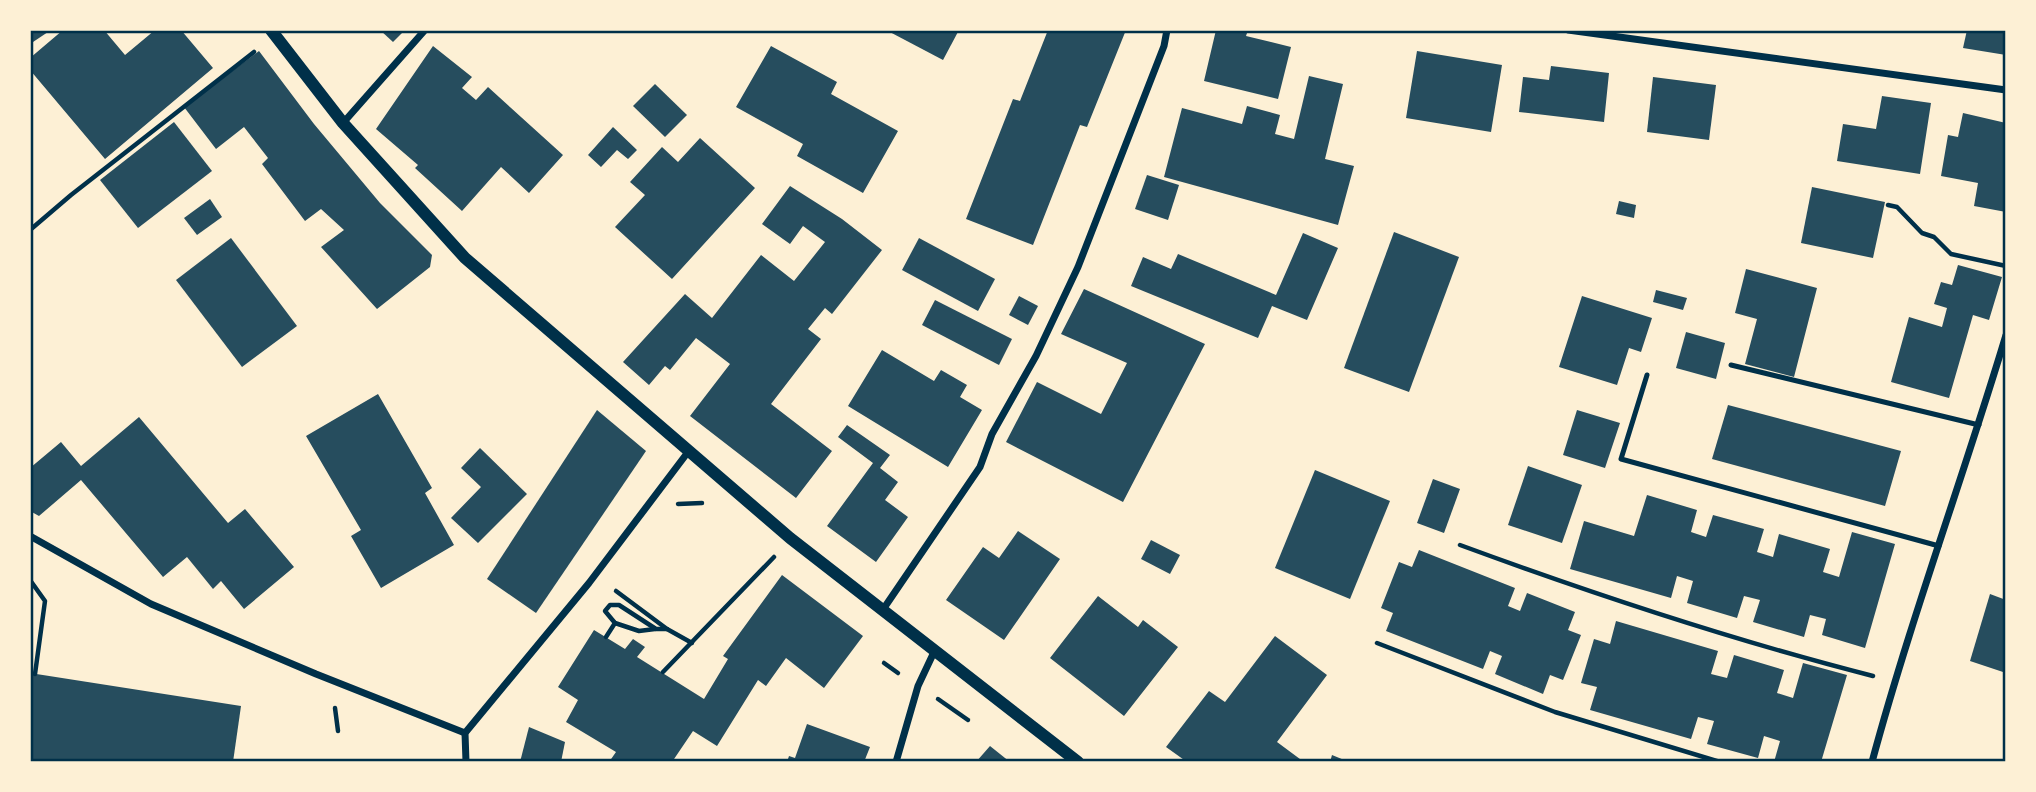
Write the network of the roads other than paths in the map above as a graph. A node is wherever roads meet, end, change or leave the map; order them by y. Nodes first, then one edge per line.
1 (425, 30) edge
2 (1167, 30) edge
3 (1569, 30) edge
4 (273, 33) edge
5 (2006, 90) edge
6 (343, 123) junction
7 (2006, 335) edge
8 (1731, 365) dead end
9 (1647, 375) dead end
10 (1979, 425) junction
11 (688, 452) junction
12 (30, 536) edge
13 (1939, 546) junction
14 (882, 611) junction
15 (934, 652) junction
16 (465, 733) junction
17 (466, 762) edge
18 (896, 762) edge
19 (1078, 762) edge
20 (1872, 762) edge

1 - 6 street
2 - 14 street
3 - 5 street
4 - 6 street
6 - 11 street
7 - 10 street
8 - 10 lane
9 - 13 lane
10 - 13 street
11 - 14 street
11 - 16 street
12 - 16 street
13 - 20 street
14 - 15 street
15 - 18 street
15 - 19 street
16 - 17 street

